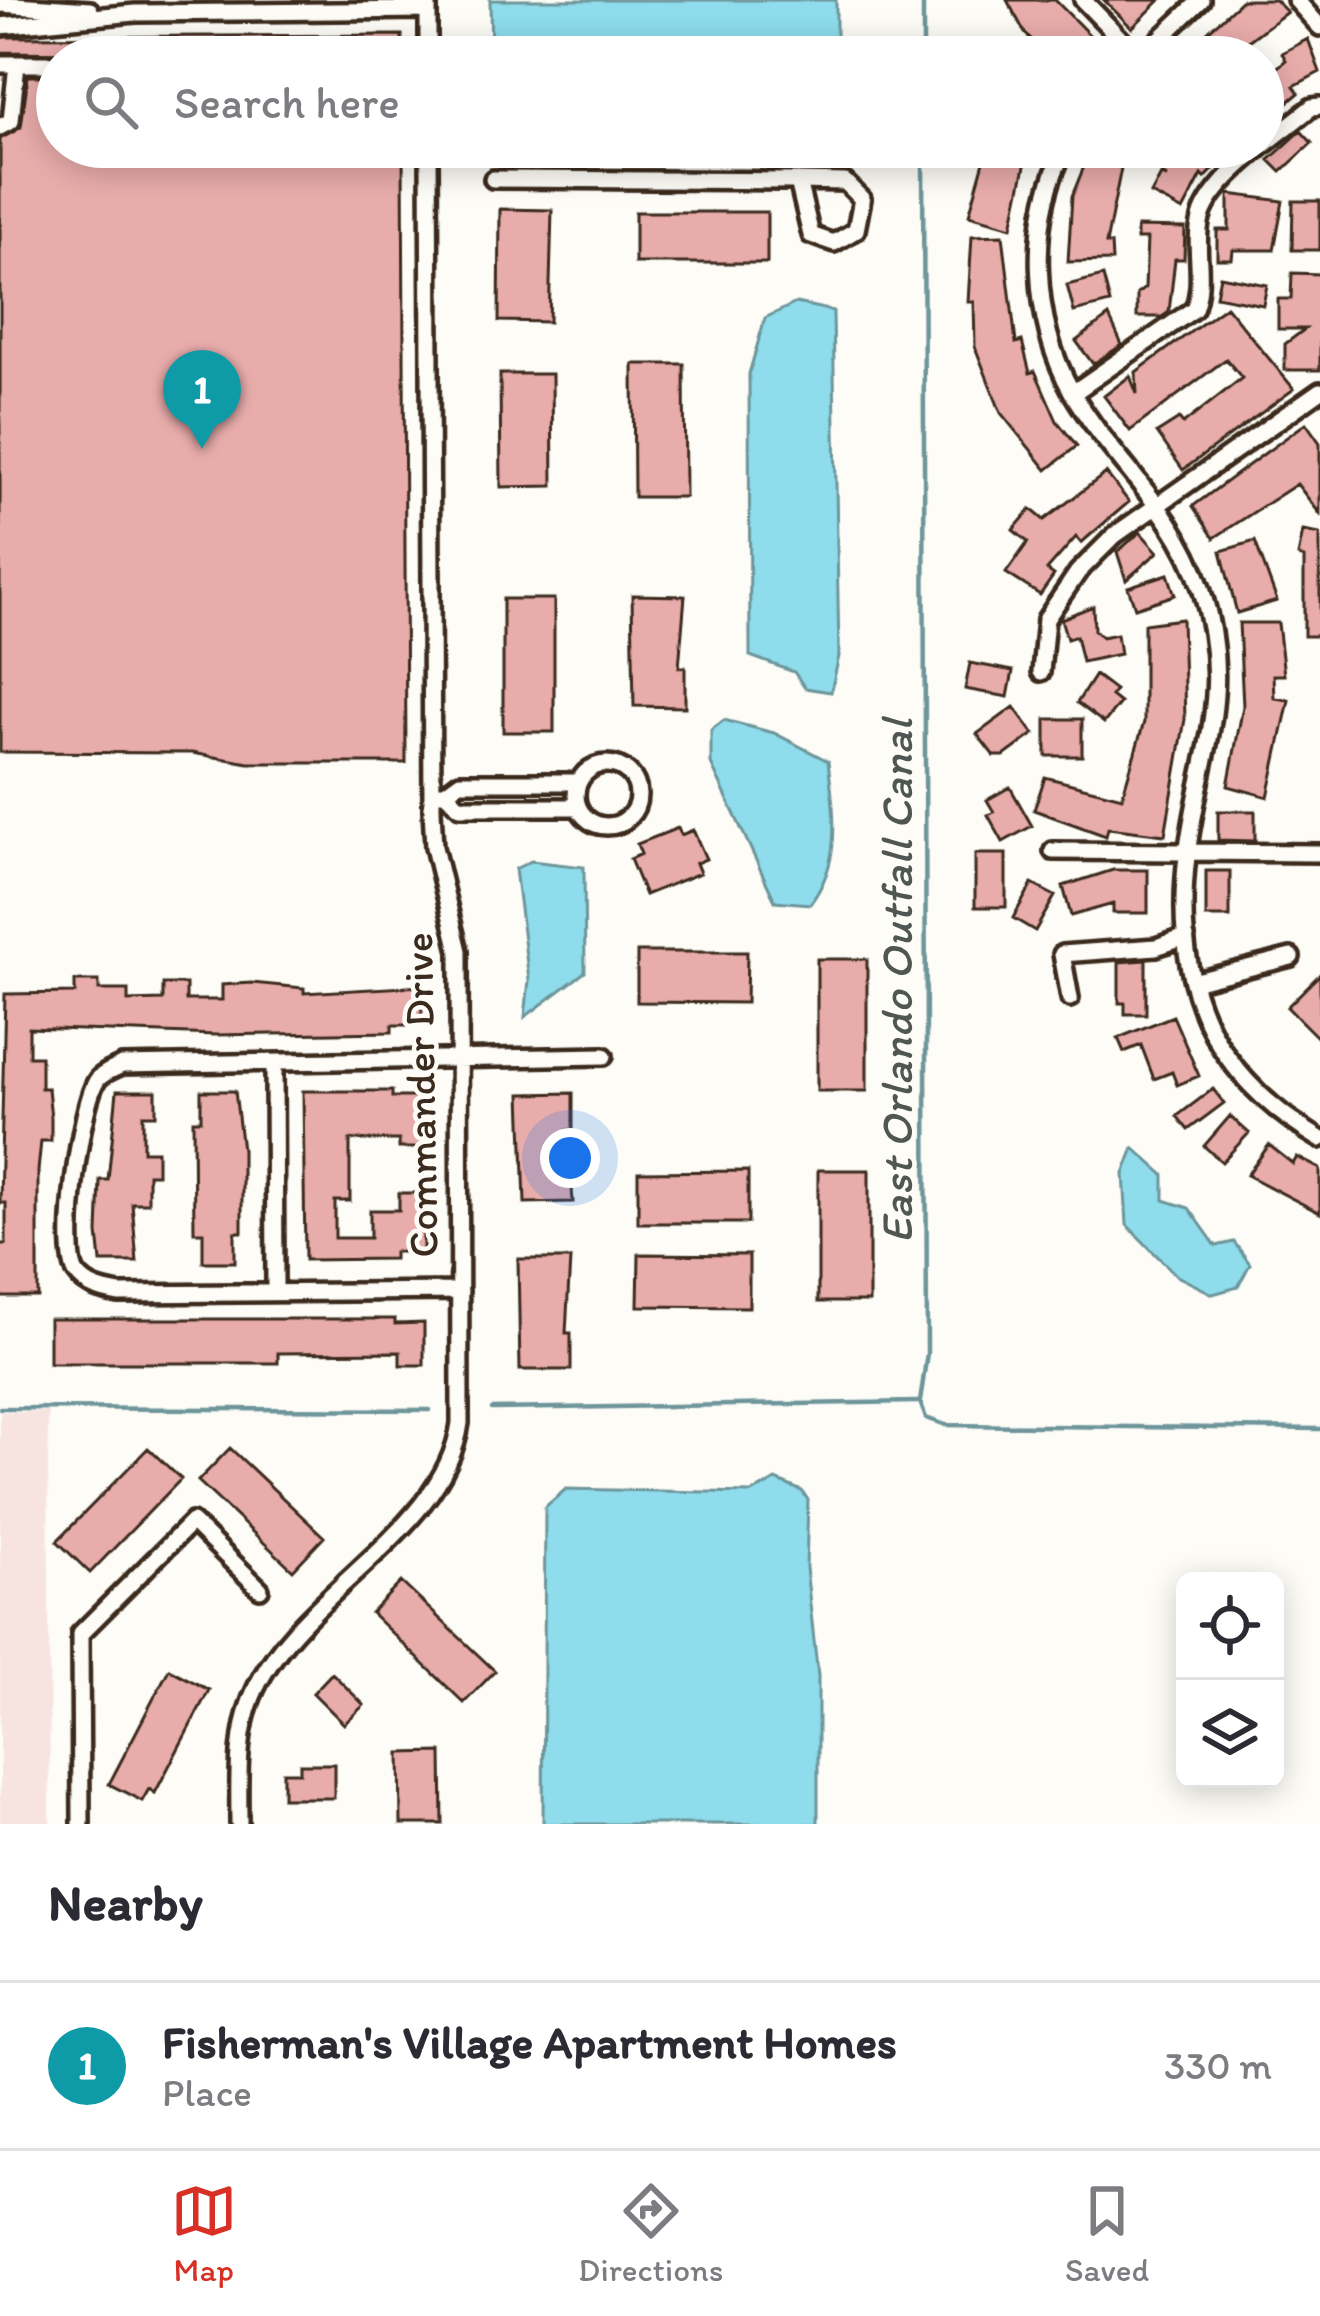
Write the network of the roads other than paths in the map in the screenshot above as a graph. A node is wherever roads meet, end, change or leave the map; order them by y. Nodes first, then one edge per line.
1 (1084, 0) edge
2 (1202, 0) edge
3 (1296, 0) edge
4 (0, 4) edge
5 (428, 5) edge
6 (135, 13) junction
7 (0, 26) edge
8 (1320, 27) edge
9 (428, 36) edge
10 (1119, 36) edge
11 (1162, 36) edge
12 (8, 64) edge
13 (1320, 106) edge
14 (0, 127) edge
15 (1284, 131) edge
16 (429, 168) edge
17 (1054, 168) edge
18 (1240, 168) edge
19 (494, 179) dead end
20 (798, 181) junction
21 (1320, 391) edge
22 (1073, 393) junction
23 (1162, 505) junction
24 (1041, 672) dead end
25 (579, 782) junction
26 (438, 793) junction
27 (578, 807) junction
28 (1053, 851) dead end
29 (1320, 853) edge
30 (1187, 854) junction
31 (1186, 937) junction
32 (1292, 956) dead end
33 (1193, 982) junction
34 (1070, 998) dead end
35 (604, 1056) dead end
36 (458, 1063) junction
37 (274, 1066) junction
38 (1320, 1139) edge
39 (275, 1289) junction
40 (460, 1291) junction
41 (260, 1589) dead end
42 (81, 1824) edge
43 (239, 1824) edge

1 - 10 street
2 - 11 street
3 - 8 street
4 - 6 street
5 - 6 street
5 - 9 street
6 - 7 street
12 - 14 street
13 - 15 street
16 - 26 street, Commander Drive
17 - 22 street
18 - 22 street
19 - 20 street
20 - 20 street
21 - 23 street
22 - 23 street
23 - 24 street
23 - 30 street
25 - 26 street
25 - 27 street
25 - 27 street
26 - 27 street
26 - 36 street, Commander Drive
28 - 30 street
29 - 30 street
30 - 31 street
31 - 33 street
31 - 34 street
32 - 33 street
33 - 38 street
35 - 36 street
36 - 37 street
36 - 40 street, Commander Drive
37 - 39 street
37 - 39 street
39 - 40 street
40 - 43 street, Commander Drive
41 - 42 street

